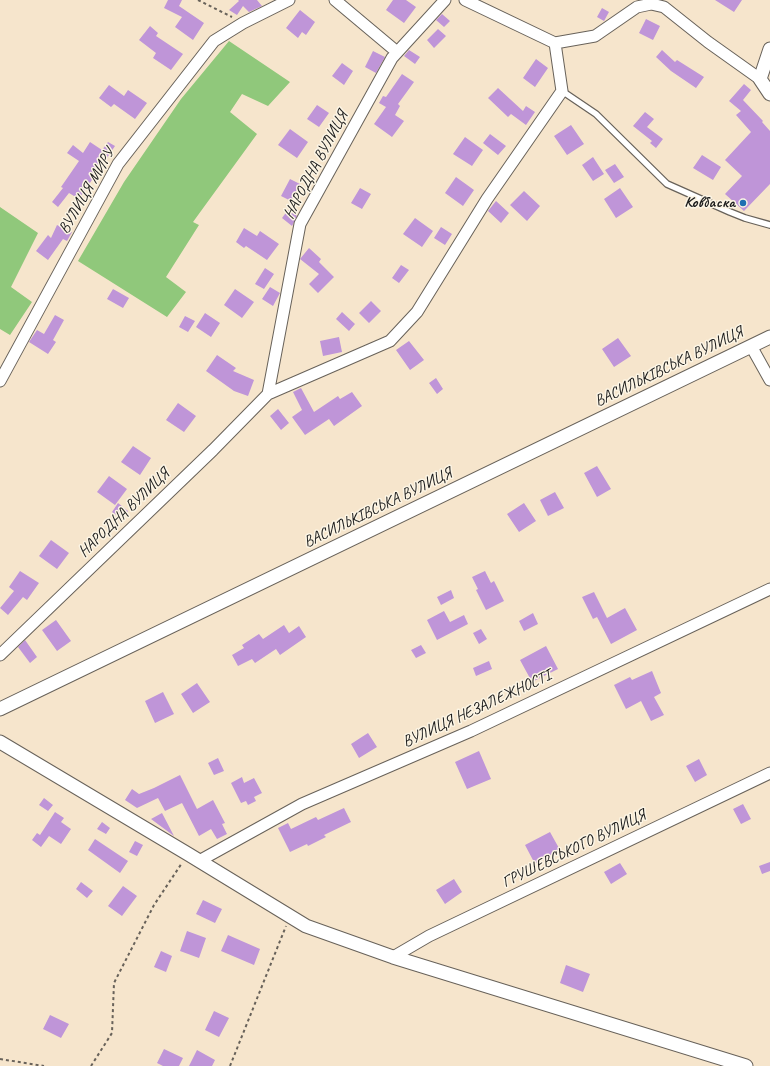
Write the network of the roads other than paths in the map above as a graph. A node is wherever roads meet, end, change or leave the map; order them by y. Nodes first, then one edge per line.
1 (289, 0) edge
2 (335, 0) edge
3 (445, 0) edge
4 (465, 0) edge
5 (555, 43) junction
6 (770, 50) edge
7 (397, 52) junction
8 (760, 79) junction
9 (562, 91) junction
10 (770, 94) edge
11 (770, 225) edge
12 (770, 337) edge
13 (751, 346) junction
14 (770, 380) edge
15 (0, 381) edge
16 (268, 394) junction
17 (770, 589) edge
18 (0, 655) edge
19 (0, 709) edge
20 (0, 742) edge
21 (770, 773) edge
22 (199, 861) junction
23 (393, 957) junction
24 (746, 1066) edge

1 - 15 street, ВУЛИЦЯ МИРУ
2 - 7 street
3 - 7 street, НАРОДНА ВУЛИЦЯ
4 - 5 street
5 - 8 street
5 - 9 street
6 - 8 street
7 - 16 street, НАРОДНА ВУЛИЦЯ
8 - 10 street
9 - 11 lane
9 - 16 street, НАРОДНА ВУЛИЦЯ
12 - 13 street, ВАСИЛЬКІВСЬКА ВУЛИЦЯ
13 - 14 street
13 - 19 street, ВАСИЛЬКІВСЬКА ВУЛИЦЯ
16 - 18 street, НАРОДНА ВУЛИЦЯ
17 - 22 street, ВУЛИЦЯ НЕЗАЛЕЖНОСТІ
20 - 22 street
21 - 23 street, ГРУШЕВСЬКОГО ВУЛИЦЯ
22 - 23 street
23 - 24 street

